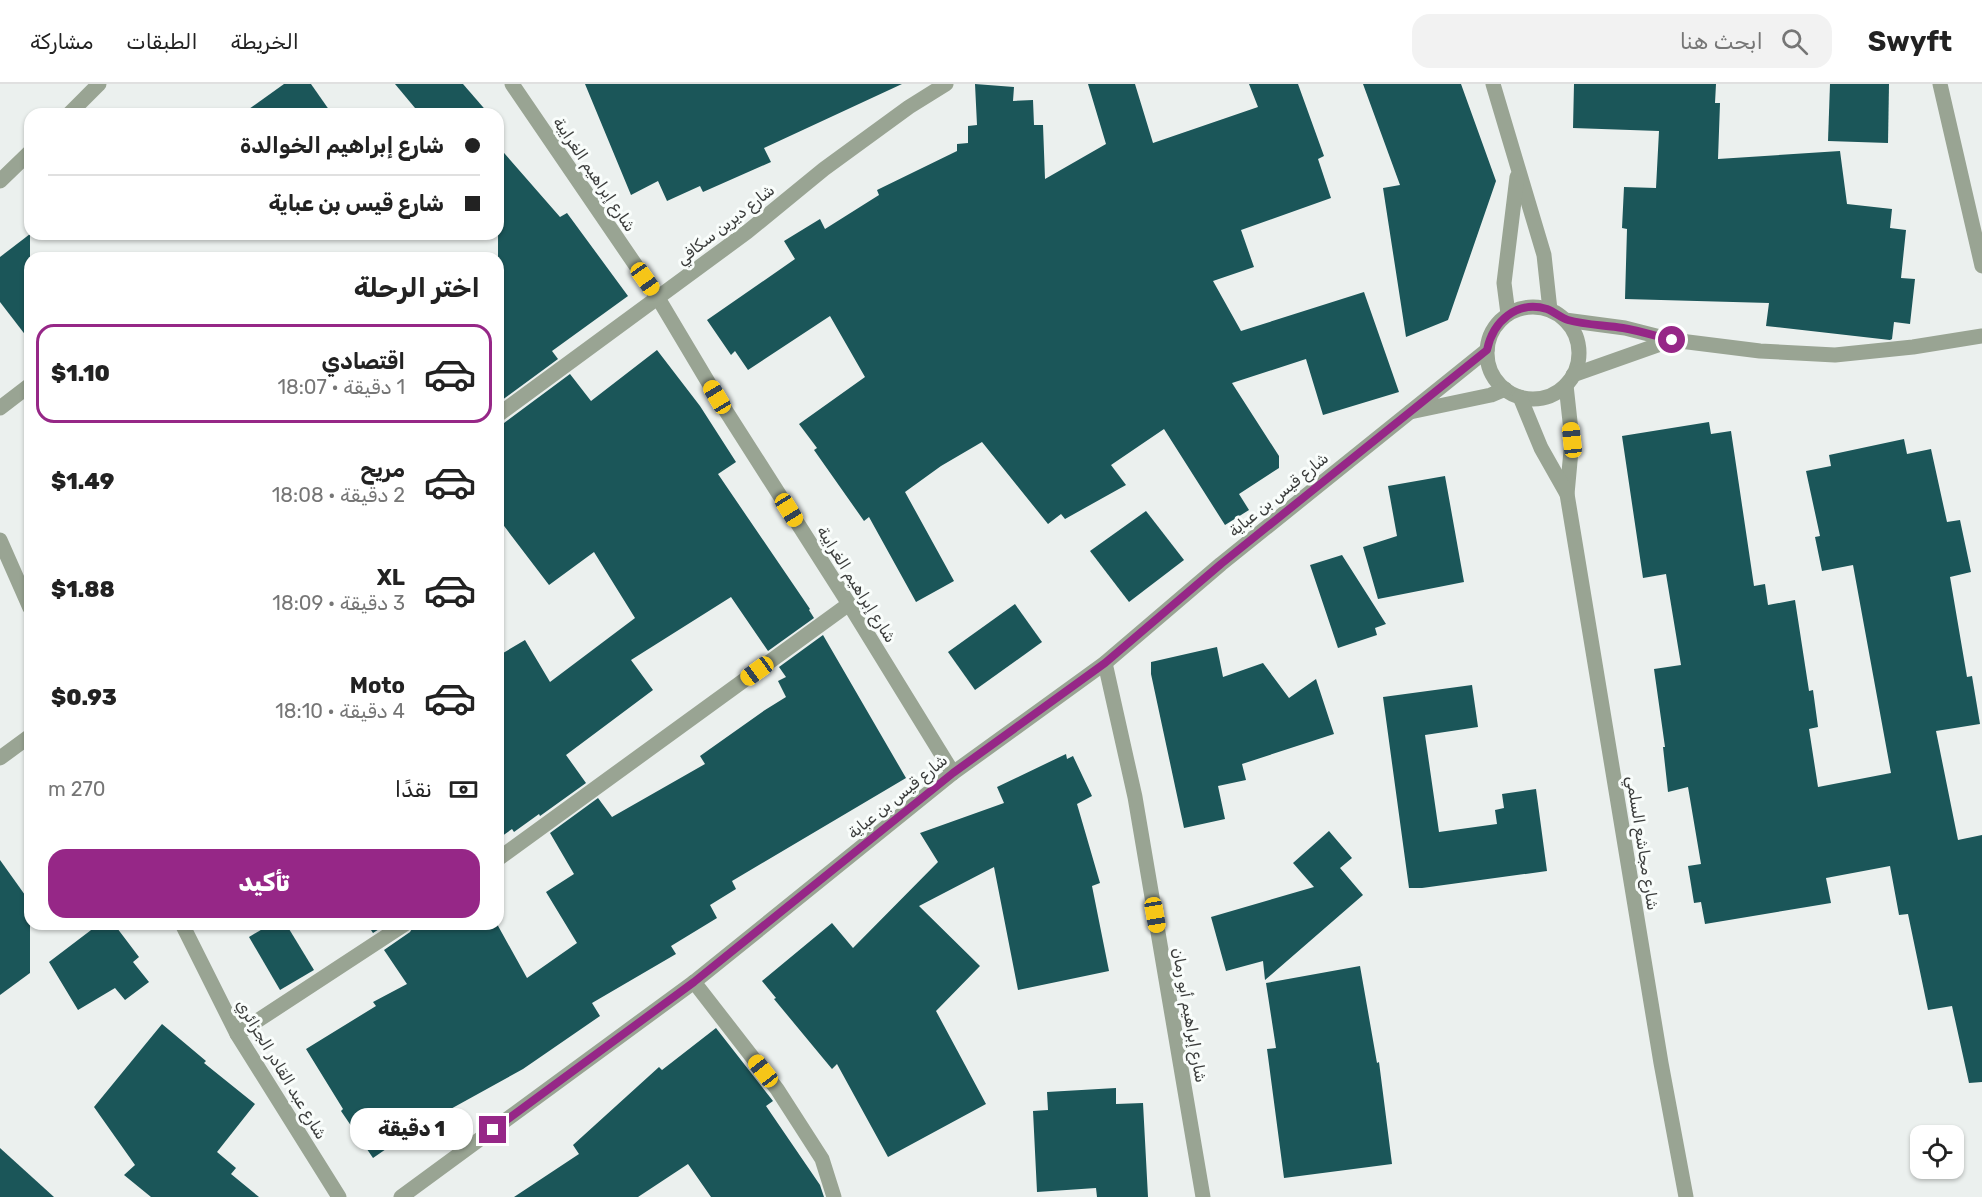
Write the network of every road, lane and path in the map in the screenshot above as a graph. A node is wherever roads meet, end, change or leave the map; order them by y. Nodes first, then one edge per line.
1 (99, 84) edge
2 (512, 84) edge
3 (946, 84) edge
4 (1492, 84) edge
5 (1940, 84) edge
6 (75, 108) edge
7 (24, 158) edge
8 (1518, 171) junction
9 (0, 181) edge
10 (1982, 266) edge
11 (658, 298) junction
12 (1550, 310) junction
13 (1508, 314) junction
14 (1565, 320) junction
15 (1982, 336) edge
16 (1672, 340) junction
17 (1487, 350) junction
18 (1569, 380) junction
19 (1505, 389) junction
20 (24, 390) edge
21 (1520, 397) junction
22 (0, 408) edge
23 (504, 411) edge
24 (1407, 412) junction
25 (1567, 494) junction
26 (0, 540) edge
27 (24, 594) edge
28 (849, 604) junction
29 (1105, 663) junction
30 (24, 740) edge
31 (0, 758) edge
32 (953, 773) junction
33 (504, 855) edge
34 (185, 930) edge
35 (396, 930) edge
36 (694, 982) junction
37 (237, 1034) junction
38 (339, 1197) edge
39 (401, 1197) edge
40 (834, 1197) edge
41 (1203, 1197) edge
42 (1686, 1197) edge

1 - 6 street
2 - 11 street, شارع إبراهيم الغرايبة
3 - 11 street, شارع ديرين سكافي
4 - 8 street
5 - 10 street
7 - 9 street
8 - 12 street
8 - 13 street
11 - 23 street, شارع ديرين سكافي
11 - 28 street, شارع إبراهيم الغرايبة
12 - 13 street
12 - 14 street
13 - 17 street
14 - 16 street
14 - 18 street
15 - 16 street
16 - 18 street
17 - 19 street
17 - 24 street, شارع قيس بن عباية
18 - 21 street
18 - 25 street, شارع مجاشع السلمي
19 - 21 street
19 - 24 street, شارع قيس بن عباية
20 - 22 street
21 - 25 street, شارع مجاشع السلمي
24 - 29 street, شارع قيس بن عباية
25 - 42 street, شارع مجاشع السلمي
26 - 27 street
28 - 32 street, شارع إبراهيم الغرايبة
28 - 33 street
29 - 32 street, شارع قيس بن عباية
29 - 41 street, شارع إبراهيم أبو رمان
30 - 31 street
32 - 36 street, شارع قيس بن عباية
34 - 37 street, شارع عبد القادر الجزائري
35 - 37 street
36 - 39 street, شارع قيس بن عباية
36 - 40 street
37 - 38 street, شارع عبد القادر الجزائري

